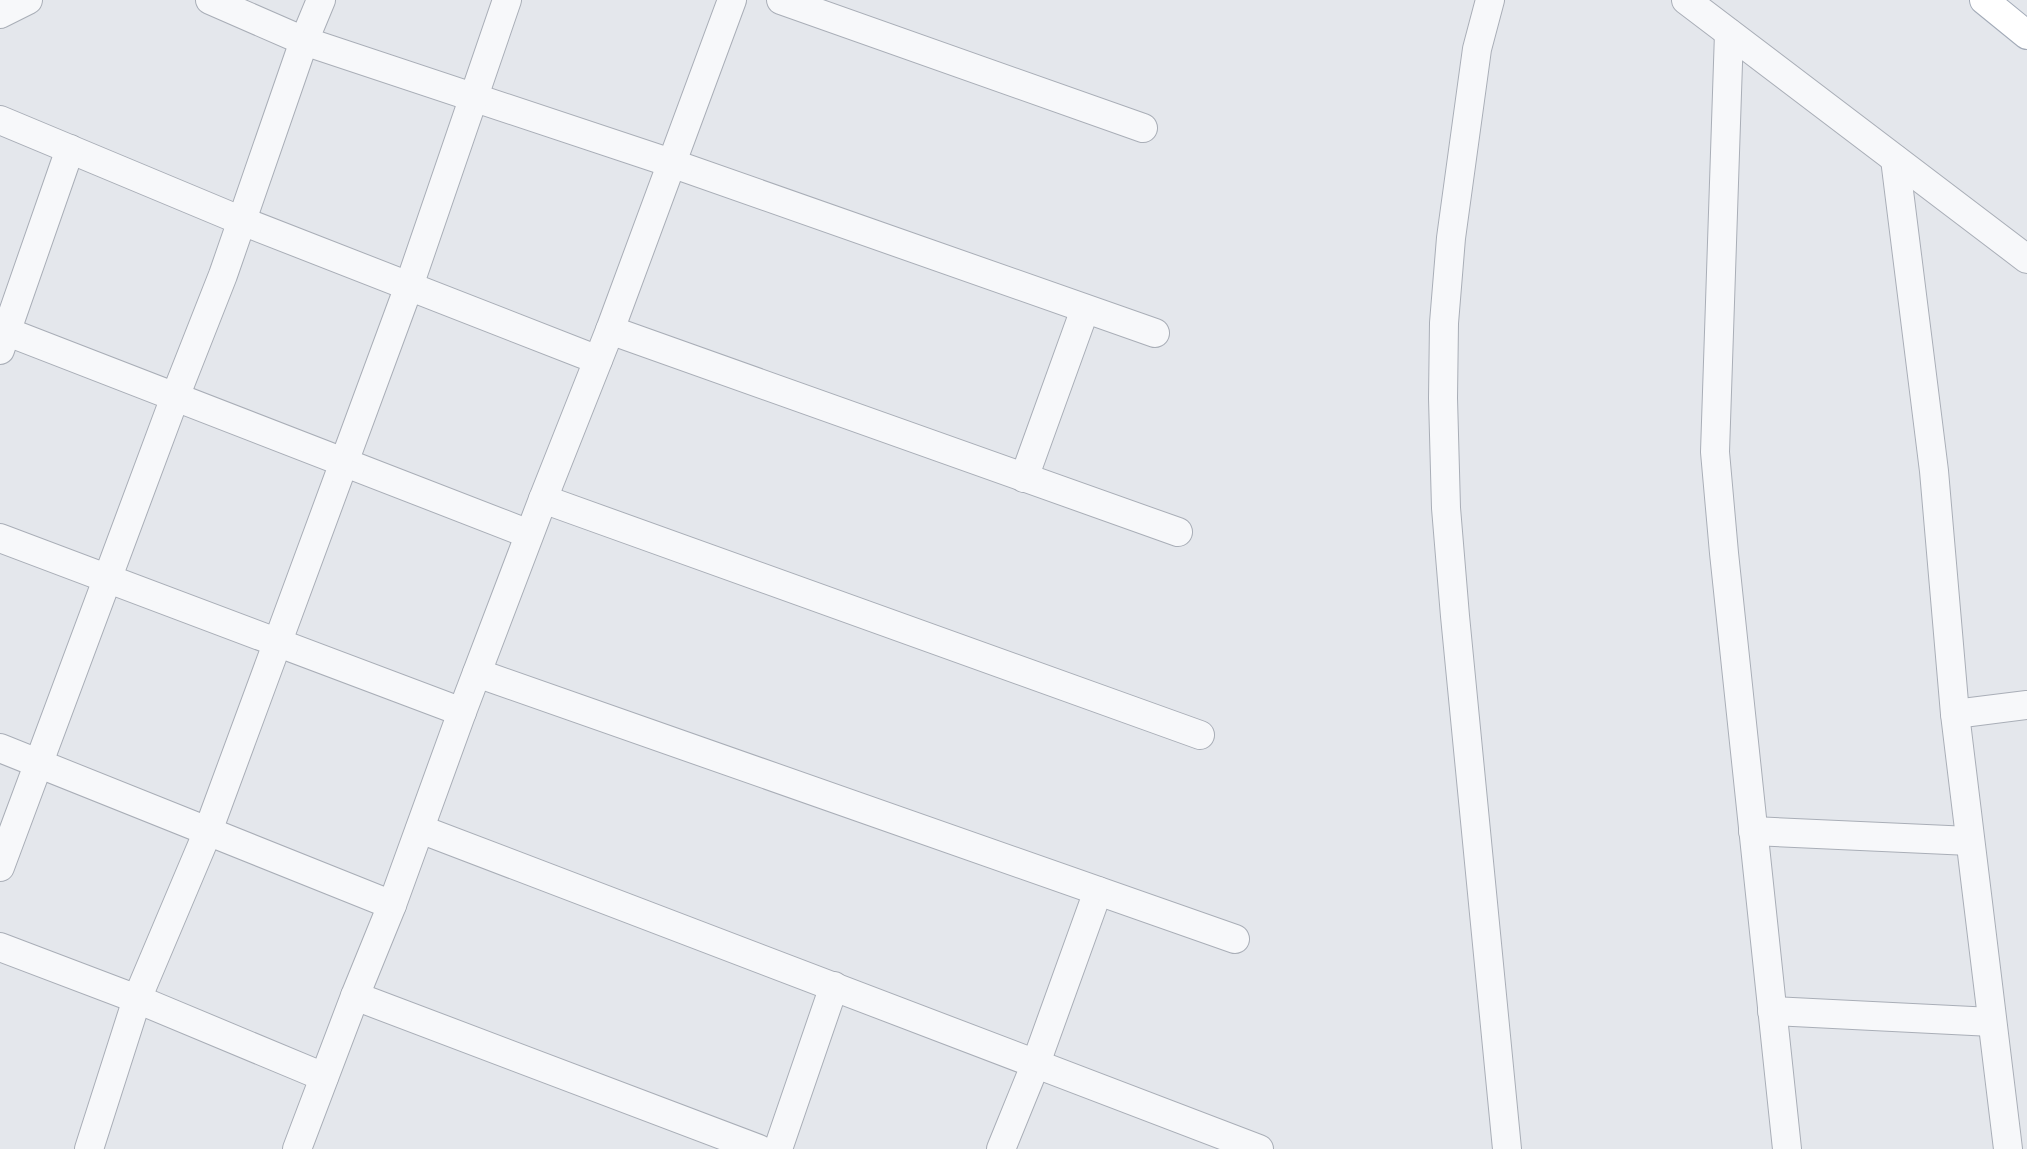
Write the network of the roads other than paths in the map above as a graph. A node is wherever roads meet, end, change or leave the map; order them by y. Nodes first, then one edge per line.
1 (28, 0) edge
2 (210, 0) edge
3 (321, 0) edge
4 (507, 0) edge
5 (732, 0) edge
6 (781, 0) edge
7 (1490, 0) edge
8 (1686, 0) edge
9 (1984, 0) edge
10 (0, 14) edge
11 (1729, 33) junction
12 (2027, 35) edge
13 (304, 41) junction
14 (473, 98) junction
15 (0, 120) edge
16 (1143, 128) dead end
17 (70, 149) junction
18 (1895, 159) junction
19 (671, 163) junction
20 (242, 221) junction
21 (2027, 259) edge
22 (409, 286) junction
23 (1085, 308) junction
24 (610, 330) junction
25 (1155, 333) dead end
26 (2, 337) edge
27 (598, 360) junction
28 (176, 397) junction
29 (343, 462) junction
30 (1024, 478) junction
31 (543, 499) junction
32 (1178, 532) dead end
33 (529, 534) junction
34 (0, 538) edge
35 (107, 579) junction
36 (276, 642) junction
37 (477, 673) junction
38 (2027, 705) edge
39 (462, 712) junction
40 (1955, 714) junction
41 (1200, 734) dead end
42 (0, 748) edge
43 (39, 763) junction
44 (420, 829) junction
45 (208, 831) junction
46 (1753, 831) junction
47 (1970, 840) junction
48 (0, 867) edge
49 (1098, 891) junction
50 (392, 905) junction
51 (1235, 939) dead end
52 (0, 947) edge
53 (834, 986) junction
54 (355, 996) junction
55 (138, 999) junction
56 (1772, 1011) junction
57 (1992, 1022) junction
58 (1036, 1063) junction
59 (324, 1077) junction
60 (1227, 1143) edge
61 (89, 1149) edge
62 (296, 1149) edge
63 (759, 1149) edge
64 (778, 1149) edge
65 (1001, 1149) edge
66 (1258, 1149) edge
67 (1507, 1149) edge
68 (1786, 1149) edge
69 (2008, 1149) edge

1 - 10 street
2 - 13 street
3 - 13 street
4 - 14 street
5 - 19 street
6 - 16 street
7 - 67 street
8 - 11 street
9 - 12 main road
11 - 18 street
11 - 46 street
13 - 14 street
13 - 20 street
14 - 19 street
14 - 22 street
15 - 17 street
17 - 20 street
17 - 26 street
18 - 21 street
18 - 40 street
19 - 23 street
19 - 24 street
20 - 22 street
20 - 28 street
22 - 27 street
22 - 29 street
23 - 25 street
23 - 30 street
24 - 27 street
24 - 30 street
26 - 28 street
27 - 31 street
28 - 29 street
28 - 35 street
29 - 33 street
29 - 36 street
30 - 32 street
31 - 33 street
31 - 41 street
33 - 37 street
34 - 35 street
35 - 36 street
35 - 43 street
36 - 39 street
36 - 45 street
37 - 39 street
37 - 49 street
38 - 40 street
39 - 44 street
40 - 47 street
42 - 43 street
43 - 45 street
43 - 48 street
44 - 50 street
44 - 53 street
45 - 50 street
45 - 55 street
46 - 47 street
46 - 56 street
47 - 57 street
49 - 51 street
49 - 58 street
50 - 54 street
52 - 55 street
53 - 58 street
53 - 64 street
54 - 59 street
54 - 63 street
55 - 59 street
55 - 61 street
56 - 57 street
56 - 68 street
57 - 69 street
58 - 60 street
58 - 65 street
59 - 62 street
60 - 66 street

